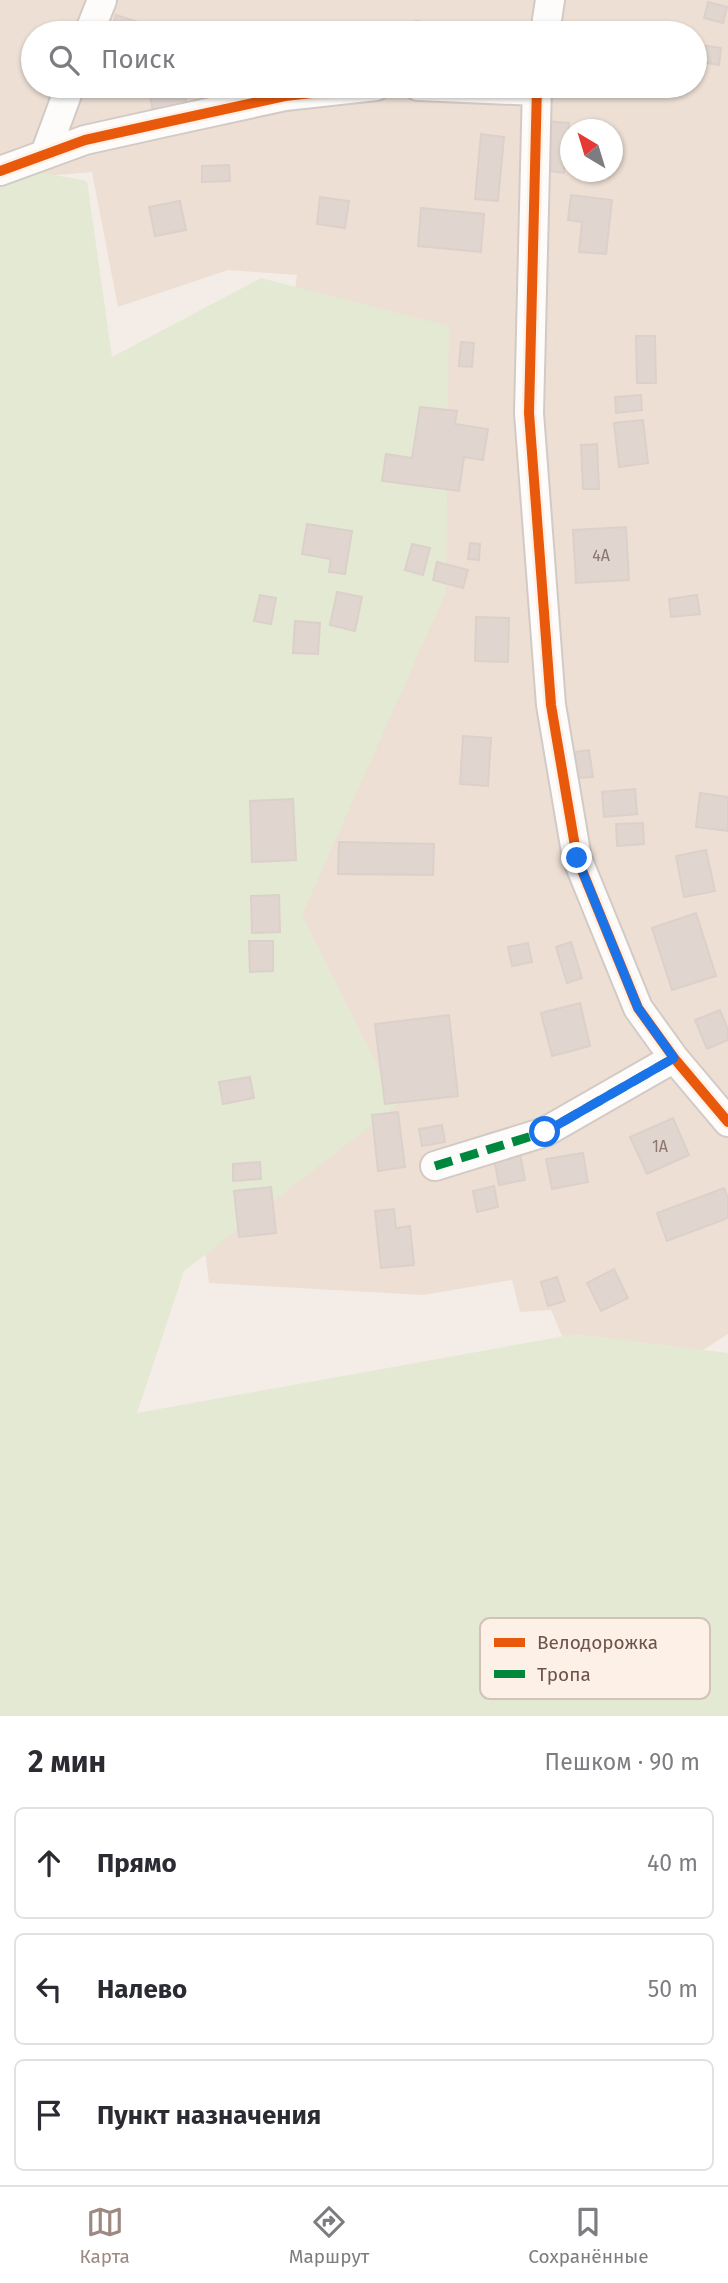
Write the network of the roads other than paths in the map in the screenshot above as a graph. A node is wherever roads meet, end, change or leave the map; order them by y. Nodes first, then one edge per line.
1 (102, 0) edge
2 (550, 0) edge
3 (94, 21) edge
4 (547, 21) edge
5 (66, 98) edge
6 (276, 98) edge
7 (537, 98) edge
8 (45, 154) junction
9 (0, 171) edge
10 (674, 1058) junction
11 (728, 1122) edge
12 (435, 1166) dead end

1 - 3 street
2 - 4 street
5 - 8 street
6 - 8 street
7 - 10 street
8 - 9 street
10 - 11 street
10 - 12 street

